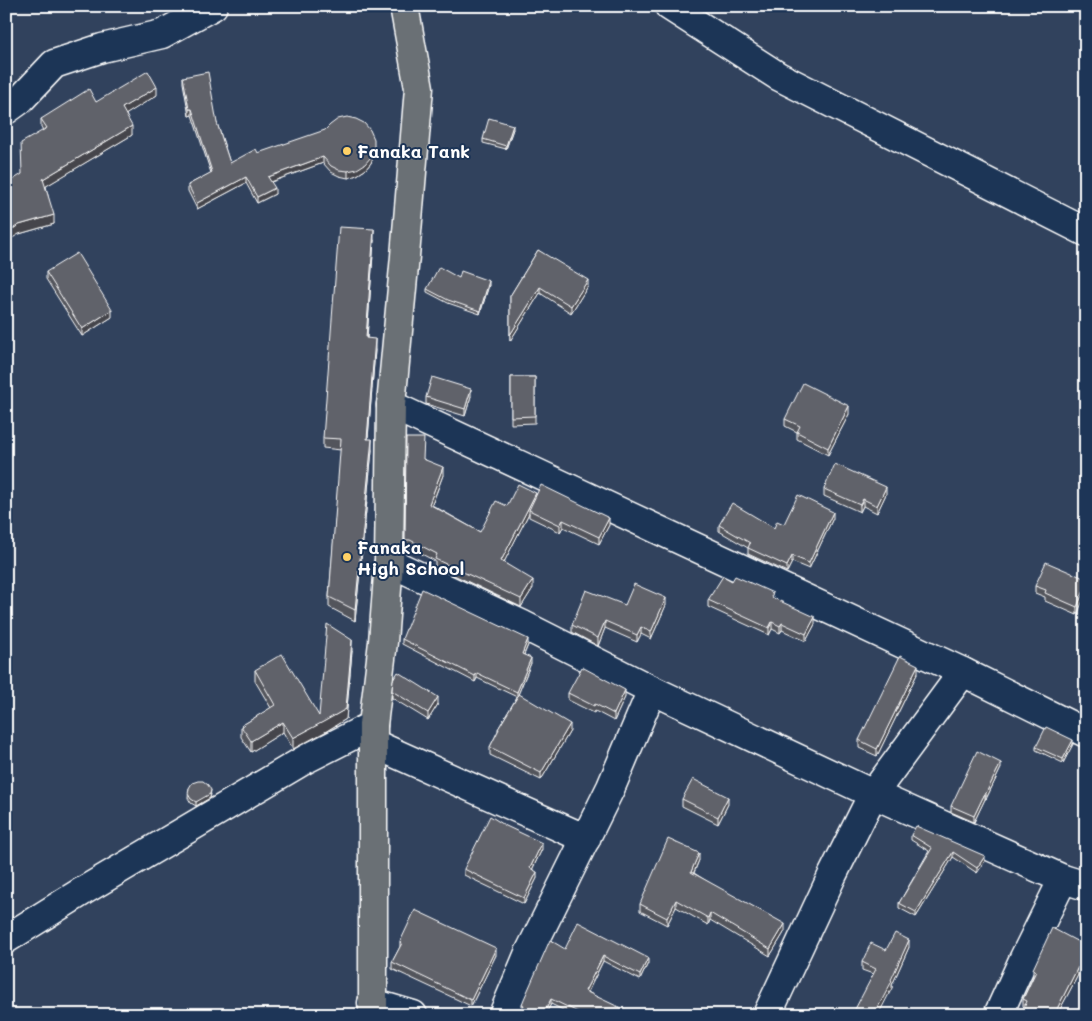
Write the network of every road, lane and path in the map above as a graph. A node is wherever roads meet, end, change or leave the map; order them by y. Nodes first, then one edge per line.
1 (213, 6) edge
2 (404, 6) edge
3 (669, 6) edge
4 (6, 110) edge
5 (1086, 232) edge
6 (390, 405) junction
7 (389, 562) junction
8 (963, 672) junction
9 (652, 690) junction
10 (1086, 733) edge
11 (373, 734) junction
12 (873, 794) junction
13 (586, 839) junction
14 (1074, 882) edge
15 (6, 939) edge
16 (372, 1009) edge
17 (413, 1015) edge
18 (503, 1015) edge
19 (767, 1015) edge
20 (998, 1015) edge

1 - 4 street
2 - 6 main road
3 - 5 street
6 - 7 main road
6 - 8 street
7 - 9 street
7 - 11 main road
8 - 10 street
8 - 12 street
9 - 12 street
9 - 13 street
11 - 13 street
11 - 15 street
11 - 16 main road
12 - 14 street
12 - 19 street
13 - 18 street
14 - 20 street
16 - 17 street

